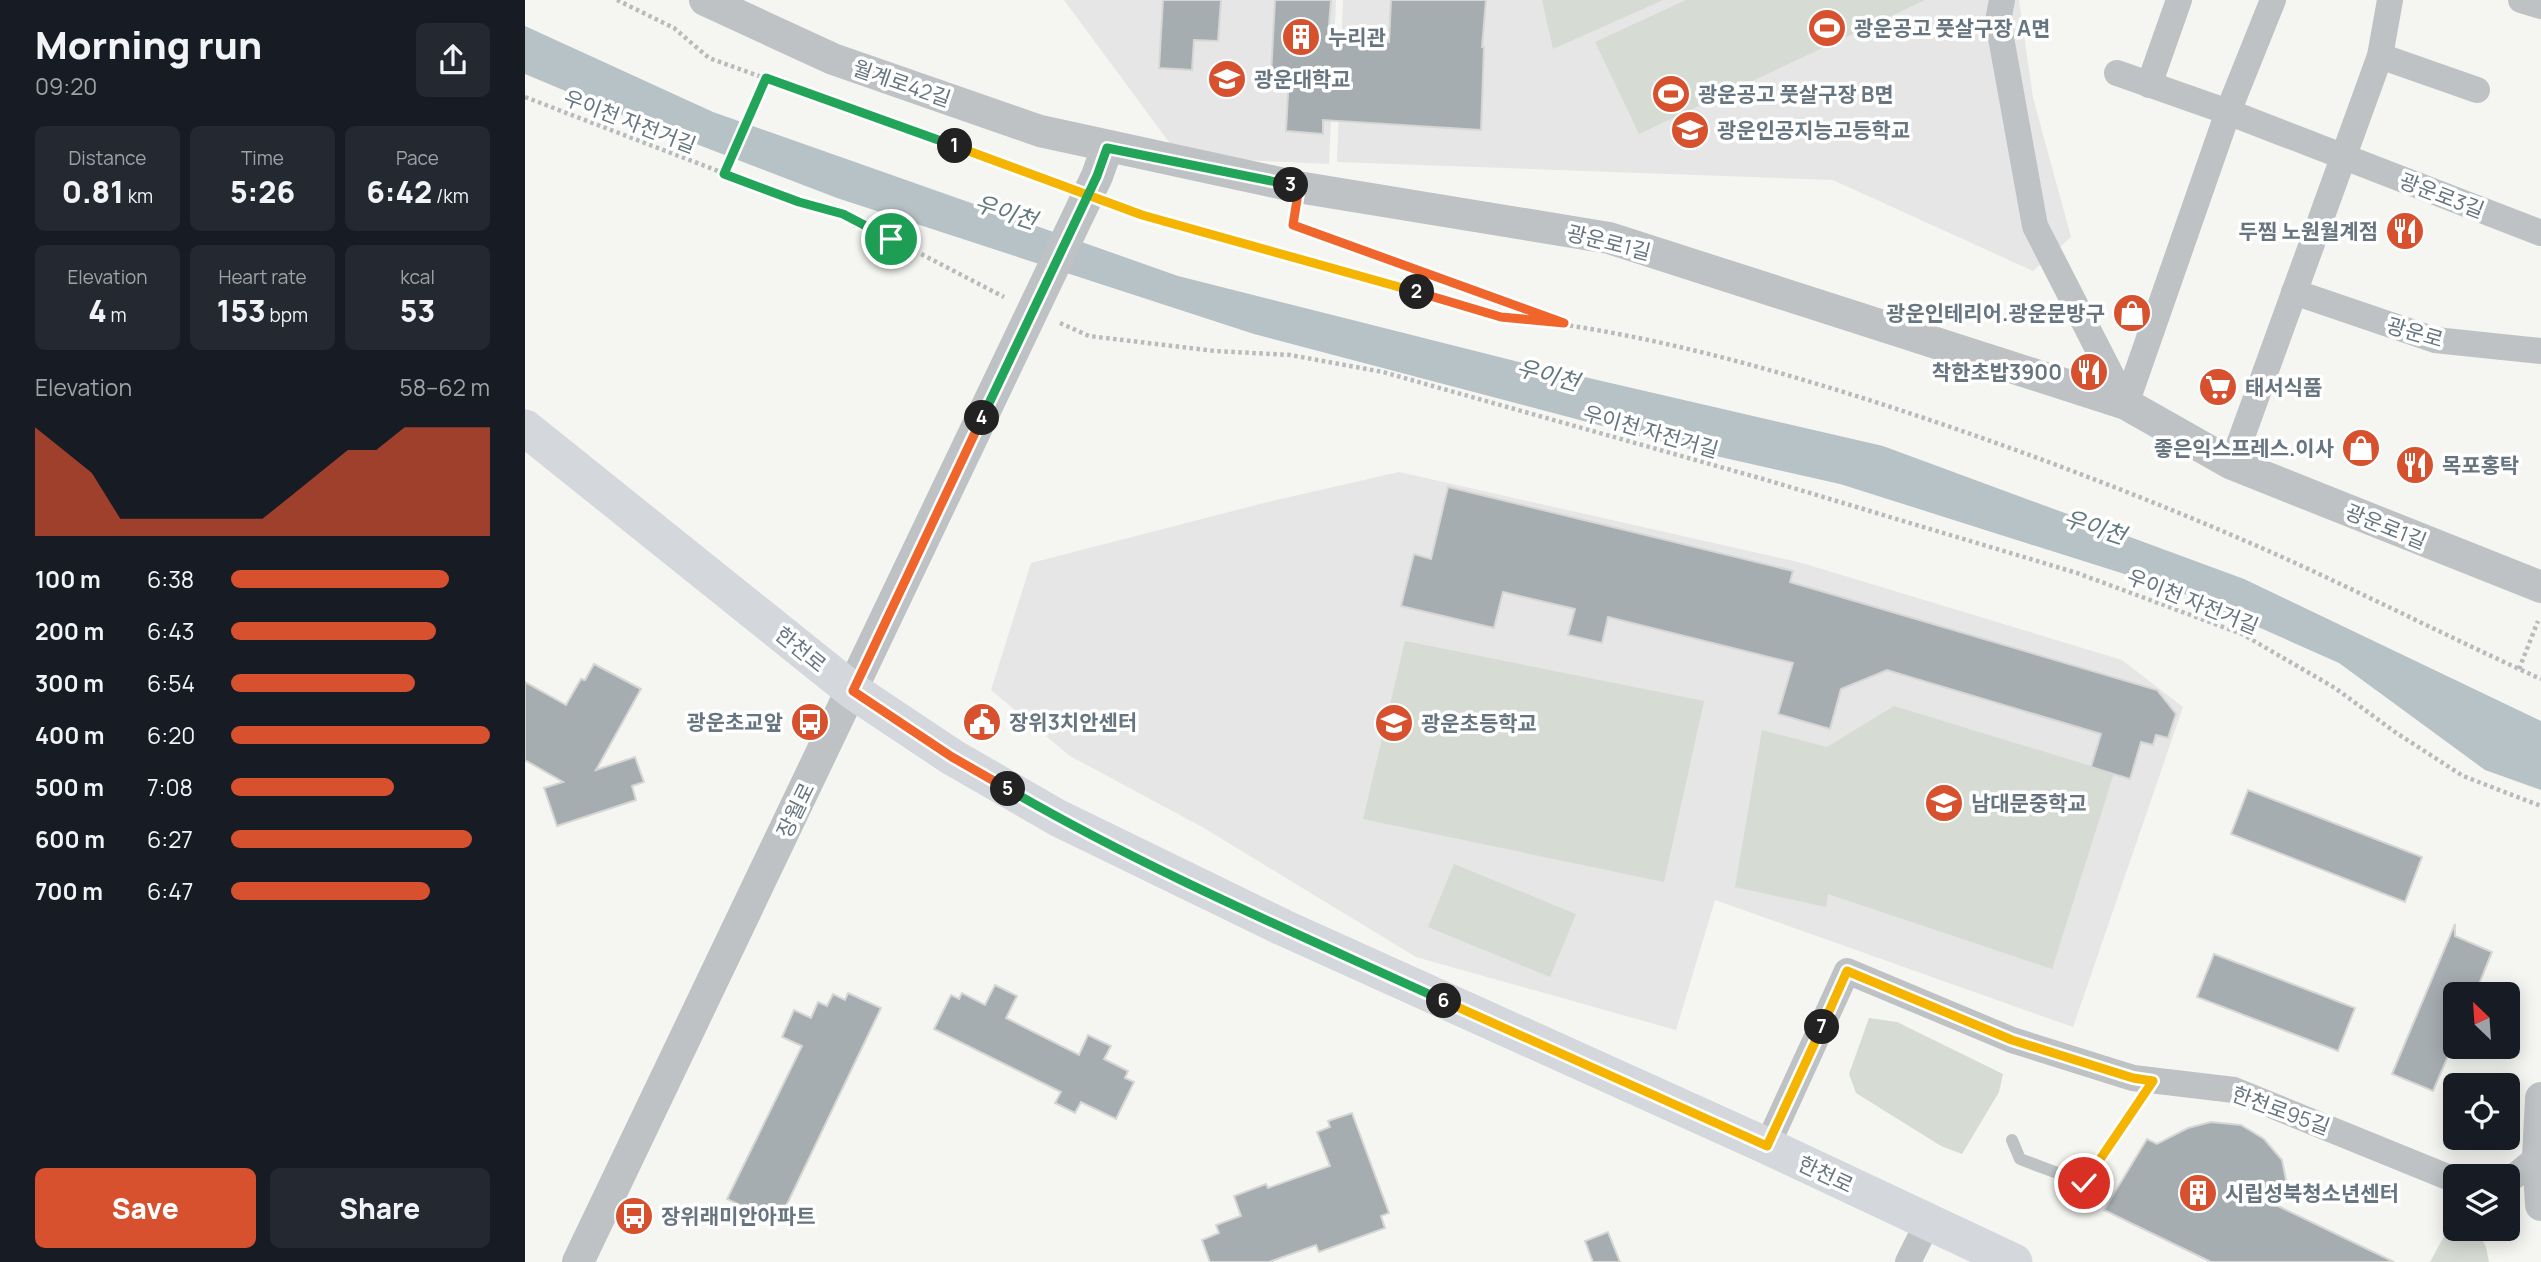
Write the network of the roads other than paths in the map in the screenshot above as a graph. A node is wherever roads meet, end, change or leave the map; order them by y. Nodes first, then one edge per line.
1 (705, 0) edge
2 (2002, 0) edge
3 (2179, 0) edge
4 (2273, 0) edge
5 (2390, 0) edge
6 (2521, 0) edge
7 (2541, 6) edge
8 (2380, 56) junction
9 (2117, 73) dead end
10 (2150, 85) junction
11 (2477, 90) dead end
12 (2228, 112) junction
13 (2344, 157) junction
14 (1103, 175) junction
15 (2541, 233) edge
16 (2294, 292) junction
17 (2541, 351) edge
18 (2126, 404) junction
19 (525, 428) edge
20 (2232, 464) junction
21 (2541, 587) edge
22 (853, 691) junction
23 (2153, 1081) junction
24 (2541, 1098) edge
25 (2541, 1104) edge
26 (2011, 1140) dead end
27 (1767, 1146) junction
28 (2538, 1157) junction
29 (2520, 1172) edge
30 (2443, 1175) edge
31 (2541, 1205) edge
32 (1928, 1222) junction
33 (579, 1262) edge
34 (1908, 1262) edge
35 (2014, 1262) edge

1 - 14 street, 월계로42길
2 - 18 street
3 - 10 street
4 - 12 street
5 - 8 street
6 - 7 street
8 - 11 street
8 - 13 street
9 - 10 street, 광운로3길
10 - 12 street, 광운로3길
12 - 13 street, 광운로3길
12 - 18 street
13 - 15 street, 광운로3길
13 - 16 street
14 - 18 street, 광운로1길
14 - 22 street, 장월로
16 - 17 street, 광운로
16 - 20 street
18 - 20 street, 광운로1길
19 - 22 main road, 한천로
20 - 21 street, 광운로1길
22 - 27 main road, 한천로
22 - 33 street, 장월로
23 - 26 lane
23 - 27 street, 한천로95길
23 - 30 street, 한천로95길
24 - 25 street
25 - 28 street
27 - 32 main road, 한천로
28 - 29 street
28 - 31 street
32 - 34 street
32 - 35 main road, 한천로

